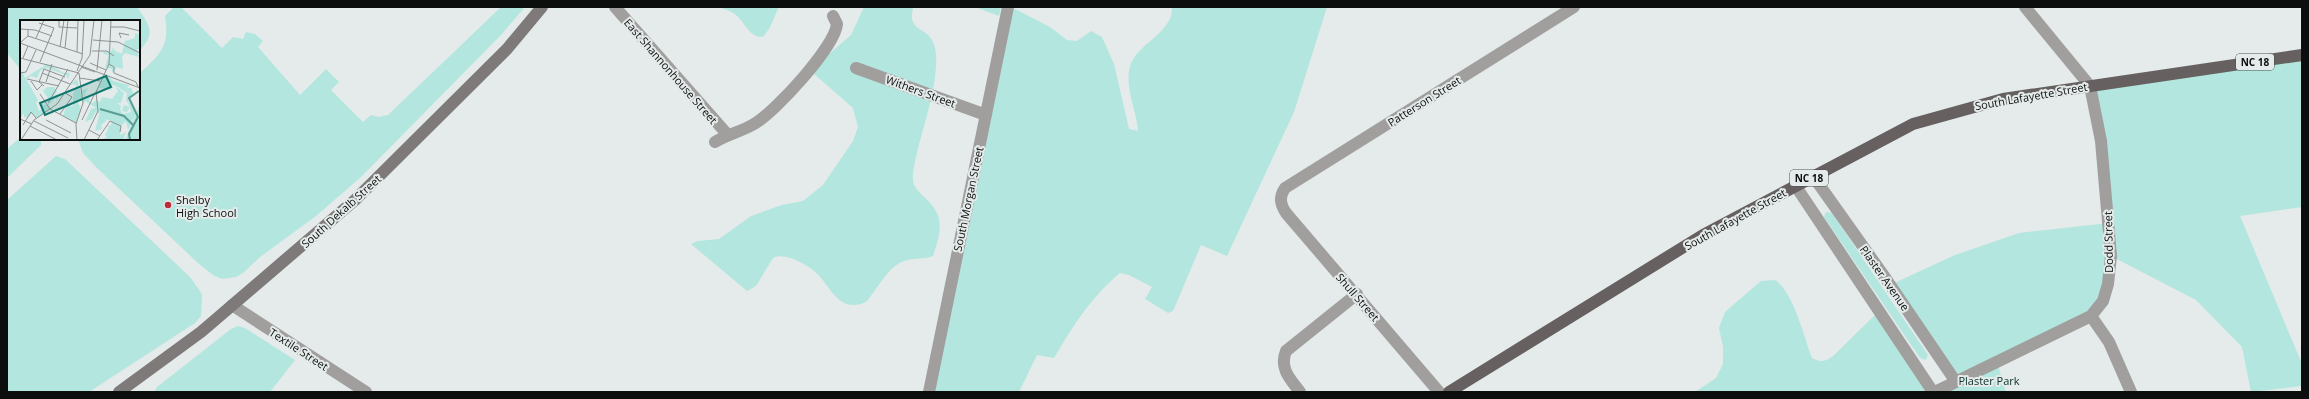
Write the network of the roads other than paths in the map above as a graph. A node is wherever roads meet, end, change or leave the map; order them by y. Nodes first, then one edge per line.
1 (542, 7) edge
2 (615, 7) edge
3 (1008, 7) edge
4 (1574, 7) edge
5 (2025, 7) edge
6 (833, 16) dead end
7 (2302, 55) edge
8 (856, 68) dead end
9 (2090, 86) junction
10 (986, 115) junction
11 (727, 134) junction
12 (715, 142) dead end
13 (1813, 176) junction
14 (1795, 185) junction
15 (1280, 200) joint
16 (1357, 294) junction
17 (232, 305) junction
18 (2091, 316) junction
19 (1956, 382) junction
20 (119, 392) edge
21 (366, 392) edge
22 (929, 392) edge
23 (1300, 392) edge
24 (1439, 392) edge
25 (1450, 392) edge
26 (1934, 392) edge
27 (2131, 392) edge

1 - 17 main road, South Dekalb Street
2 - 11 street, East Shannonhouse Street
3 - 10 street, South Morgan Street
4 - 15 street, Patterson Street
5 - 9 street
6 - 11 street
7 - 9 main road, South Lafayette Street / NC 18
8 - 10 street, Withers Street
9 - 13 main road, South Lafayette Street / NC 18
9 - 18 street, Dodd Street
10 - 22 street, South Morgan Street
11 - 12 street
13 - 14 main road, South Lafayette Street / NC 18
13 - 19 street, Plaster Avenue
14 - 25 main road, South Lafayette Street / NC 18
14 - 26 street
15 - 16 street, Shull Street
16 - 23 street
16 - 24 street, Shull Street
17 - 20 main road, South Dekalb Street
17 - 21 street, Textile Street
18 - 19 street, Dodd Street
18 - 27 street
19 - 26 street, Dodd Street

